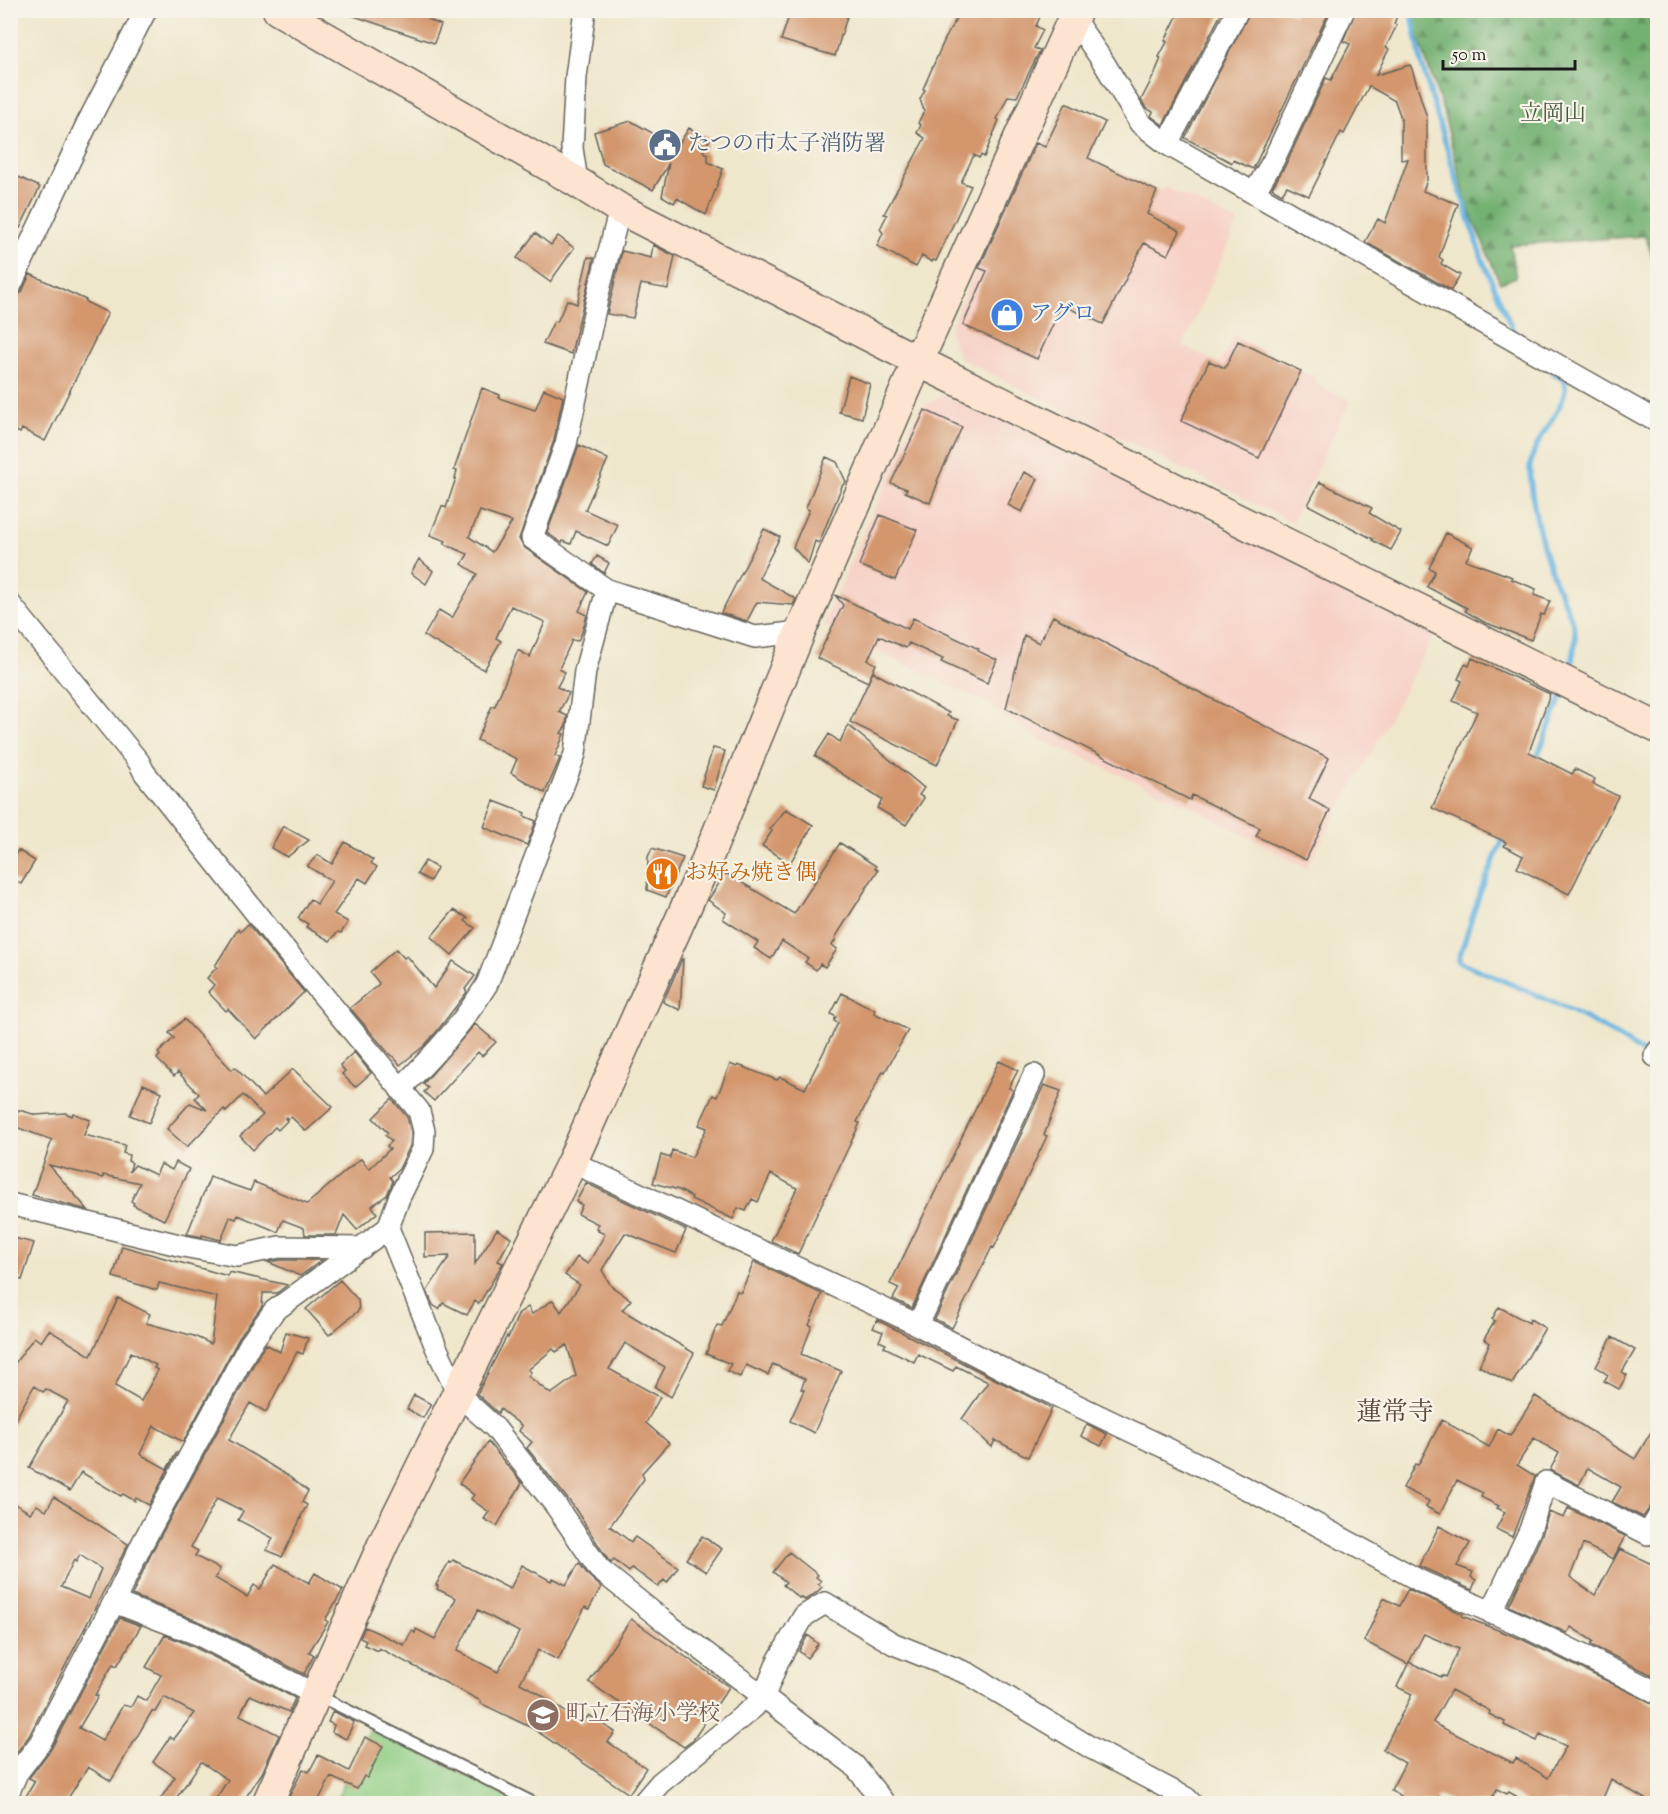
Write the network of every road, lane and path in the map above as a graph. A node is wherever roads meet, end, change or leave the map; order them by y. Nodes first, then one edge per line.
1 (146, 10) edge
2 (278, 10) edge
3 (585, 10) edge
4 (1238, 10) edge
5 (1344, 10) edge
6 (1075, 14) edge
7 (1167, 144) junction
8 (577, 182) junction
9 (1254, 193) junction
10 (620, 209) junction
11 (15, 264) edge
12 (10, 287) edge
13 (918, 361) junction
14 (1658, 422) edge
15 (607, 590) junction
16 (10, 604) edge
17 (800, 632) junction
18 (1658, 728) edge
19 (1034, 1076) dead end
20 (400, 1089) junction
21 (573, 1162) junction
22 (10, 1204) edge
23 (388, 1228) junction
24 (362, 1248) junction
25 (918, 1324) junction
26 (458, 1394) junction
27 (1658, 1516) edge
28 (114, 1602) junction
29 (1491, 1613) junction
30 (1658, 1693) edge
31 (316, 1695) junction
32 (764, 1695) junction
33 (10, 1788) edge
34 (267, 1803) edge
35 (536, 1803) edge
36 (642, 1803) edge
37 (885, 1803) edge
38 (1192, 1803) edge

1 - 11 street
2 - 8 street
3 - 8 street
4 - 7 street
5 - 9 street
6 - 7 street
6 - 13 street
7 - 9 street
8 - 10 street
9 - 14 street
10 - 13 street
10 - 15 street
11 - 12 street
13 - 17 street
13 - 18 street
15 - 17 street
15 - 20 street
16 - 20 street
17 - 21 street
19 - 25 street
20 - 23 street
21 - 25 street
21 - 26 street
22 - 24 street
23 - 24 street
23 - 26 street
24 - 28 street
25 - 29 street
26 - 31 street
26 - 32 street
27 - 29 street
28 - 31 street
28 - 33 street
29 - 30 street
31 - 34 street
31 - 35 lane
32 - 36 street
32 - 37 street
32 - 38 street

